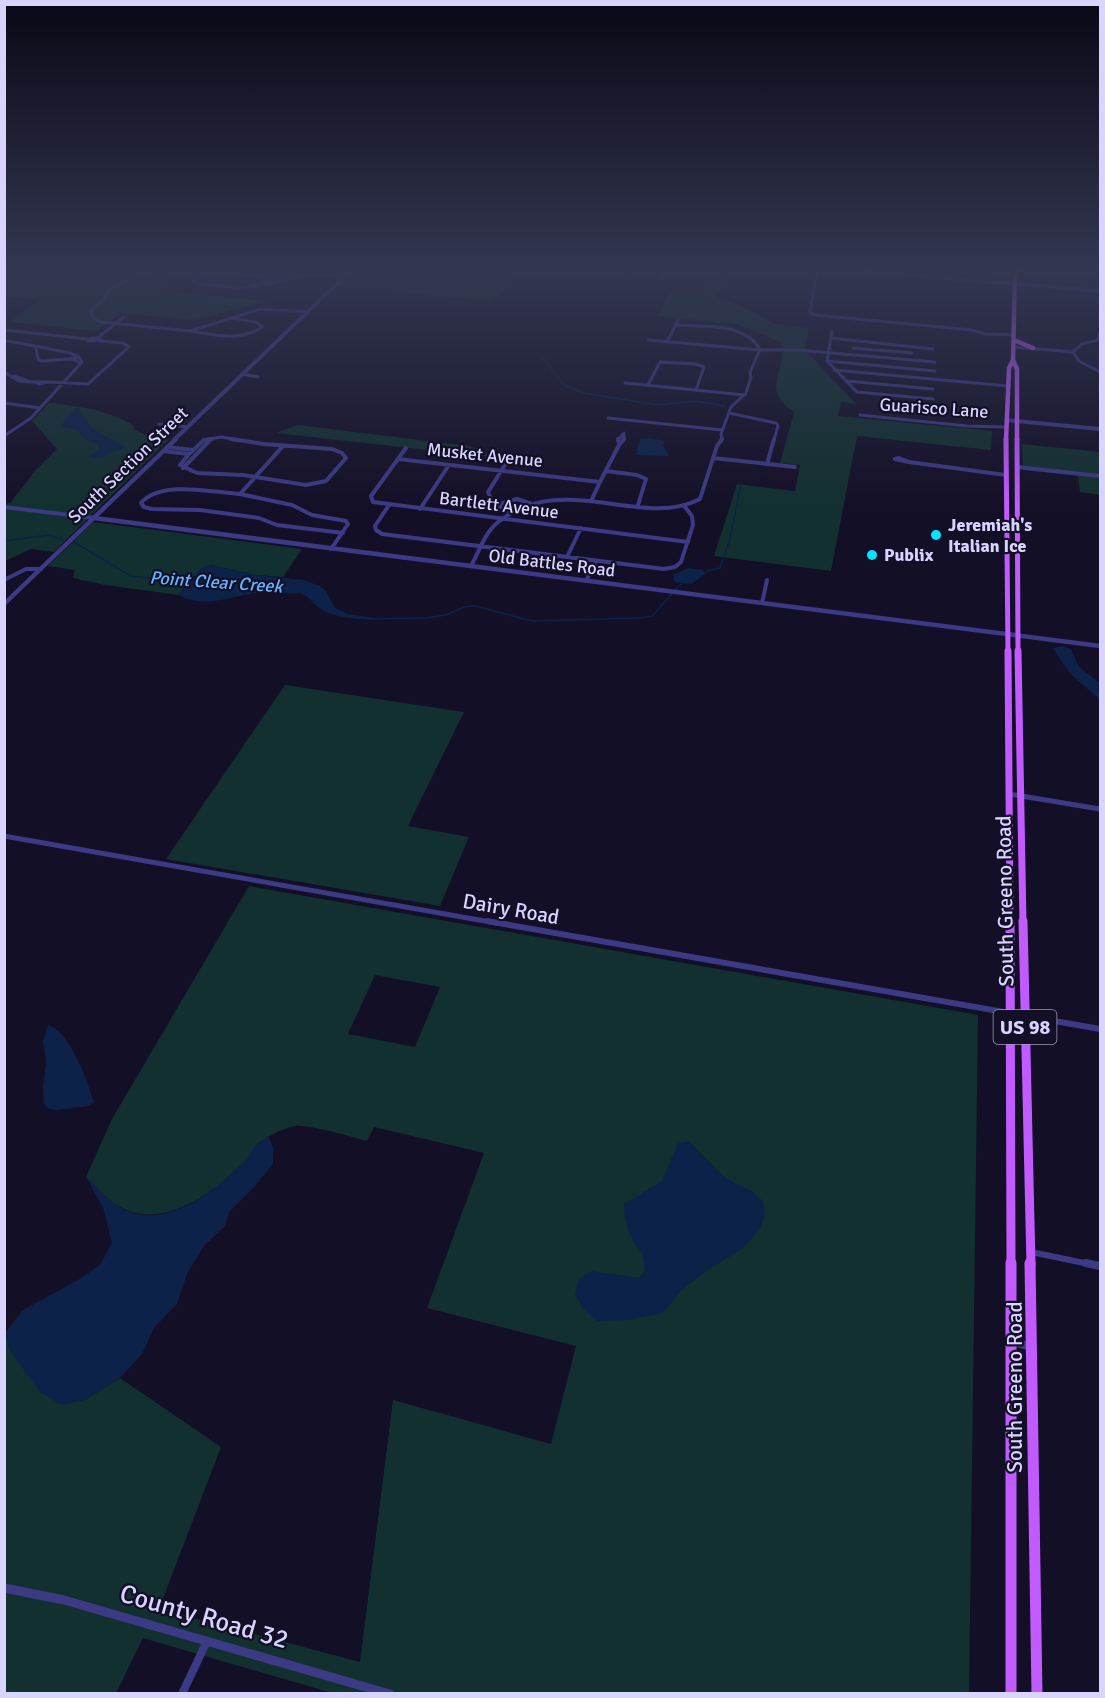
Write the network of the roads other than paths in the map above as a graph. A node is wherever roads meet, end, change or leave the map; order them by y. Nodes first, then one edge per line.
1 (37, 351) edge
2 (51, 351) edge
3 (124, 351) edge
4 (266, 351) edge
5 (760, 351) edge
6 (794, 351) edge
7 (853, 351) edge
8 (891, 351) edge
9 (935, 351) edge
10 (1014, 351) edge
11 (1028, 351) edge
12 (1045, 351) edge
13 (1075, 351) edge
14 (815, 352) joint
15 (828, 353) junction
16 (912, 353) joint
17 (1073, 354) junction
18 (852, 355) junction
19 (78, 357) junction
20 (69, 359) junction
21 (1013, 359) junction
22 (827, 360) junction
23 (912, 360) junction
24 (935, 362) junction
25 (80, 364) junction
26 (755, 366) joint
27 (834, 370) junction
28 (935, 371) junction
29 (4, 372) edge
30 (1101, 372) edge
31 (242, 374) junction
32 (258, 377) dead end
33 (935, 380) junction
34 (847, 381) junction
35 (626, 382) dead end
36 (955, 382) joint
37 (64, 383) junction
38 (648, 385) junction
39 (1008, 386) junction
40 (933, 389) junction
41 (696, 390) junction
42 (745, 395) junction
43 (4, 403) edge
44 (40, 408) junction
45 (729, 413) junction
46 (860, 415) dead end
47 (608, 418) dead end
48 (630, 420) junction
49 (1016, 421) junction
50 (1006, 423) junction
51 (159, 424) dead end
52 (188, 427) junction
53 (1101, 429) edge
54 (722, 432) junction
55 (624, 433) joint
56 (4, 436) edge
57 (212, 438) junction
58 (619, 445) joint
59 (283, 446) junction
60 (406, 448) dead end
61 (165, 449) junction
62 (191, 452) junction
63 (198, 452) junction
64 (713, 458) junction
65 (398, 459) junction
66 (508, 460) dead end
67 (909, 462) dead end
68 (767, 464) junction
69 (449, 465) junction
70 (795, 467) dead end
71 (1017, 467) junction
72 (183, 468) junction
73 (502, 471) junction
74 (606, 471) junction
75 (1006, 475) junction
76 (1101, 476) edge
77 (255, 477) junction
78 (600, 482) junction
79 (240, 494) junction
80 (592, 499) junction
81 (532, 504) junction
82 (496, 505) junction
83 (638, 505) junction
84 (389, 506) junction
85 (4, 507) edge
86 (685, 507) junction
87 (420, 509) junction
88 (510, 512) junction
89 (93, 518) junction
90 (502, 519) junction
91 (1007, 521) junction
92 (1017, 522) junction
93 (581, 528) junction
94 (343, 533) junction
95 (688, 542) junction
96 (482, 546) junction
97 (331, 549) junction
98 (567, 557) junction
99 (596, 561) junction
100 (471, 566) junction
101 (40, 569) junction
102 (4, 580) edge
103 (767, 580) dead end
104 (586, 581) junction
105 (762, 603) junction
106 (4, 604) edge
107 (1006, 634) junction
108 (1018, 635) junction
109 (1101, 646) edge
110 (1009, 794) junction
111 (1021, 796) junction
112 (1101, 808) edge
113 (4, 836) edge
114 (1011, 1014) junction
115 (1024, 1016) junction
116 (1101, 1029) edge
117 (1031, 1252) junction
118 (1101, 1266) edge
119 (1010, 1341) junction
120 (1034, 1348) junction
121 (4, 1588) edge
122 (207, 1641) junction
123 (182, 1694) edge
124 (390, 1694) edge
125 (1011, 1694) edge
126 (1037, 1694) edge

1 - 20 street
2 - 19 street
3 - 37 street
4 - 31 street, South Section Street
5 - 26 street
6 - 14 street
7 - 18 street
8 - 16 street
9 - 24 street
10 - 21 main road, South Greeno Road / US 98
11 - 21 main road
12 - 17 street
13 - 17 street
14 - 15 street
15 - 18 street
15 - 22 street
16 - 23 street
17 - 30 street
18 - 23 street
19 - 20 street
19 - 25 street
20 - 25 street
21 - 39 main road, South Greeno Road / US 98
21 - 49 main road, South Greeno Road / US 98
22 - 27 street
22 - 28 street
23 - 24 street
24 - 28 street
25 - 37 street
26 - 42 street
27 - 33 street
27 - 34 street
28 - 33 street
29 - 37 street
31 - 32 street
31 - 52 street, South Section Street
33 - 36 street
33 - 40 street
34 - 40 street
34 - 40 street
35 - 38 street
36 - 39 street
37 - 44 street
38 - 41 street
38 - 41 street
39 - 50 main road, South Greeno Road / US 98
41 - 42 street
42 - 45 street
43 - 44 street
44 - 56 street
45 - 54 street
45 - 68 street
46 - 50 street, Guarisco Lane
47 - 48 street
48 - 54 street
48 - 55 street
49 - 50 street
49 - 53 street
49 - 71 main road, South Greeno Road / US 98
50 - 75 main road, South Greeno Road / US 98
51 - 52 street
52 - 61 street, South Section Street
54 - 64 street
55 - 58 street
57 - 59 street
57 - 62 street
57 - 63 street
58 - 74 street
59 - 77 street
59 - 77 street
60 - 65 street
61 - 62 street
61 - 89 street, South Section Street
62 - 63 street
62 - 72 street
63 - 72 street
64 - 68 street
64 - 86 street
65 - 69 street, Musket Avenue
65 - 84 street
66 - 73 street
67 - 75 street
68 - 70 street
69 - 73 street, Musket Avenue
69 - 87 street
71 - 76 street
71 - 92 main road, South Greeno Road / US 98
72 - 77 street
73 - 78 street, Musket Avenue
73 - 82 street
74 - 78 street
74 - 83 street
75 - 91 main road, South Greeno Road / US 98
77 - 79 street
78 - 80 street
79 - 94 street
79 - 94 street
80 - 81 street
80 - 83 street
81 - 82 street
81 - 88 street
82 - 88 street
83 - 86 street
84 - 87 street, Bartlett Avenue
84 - 96 street
85 - 89 street
86 - 95 street
87 - 90 street, Bartlett Avenue
88 - 90 street
89 - 97 street, Old Battles Road
89 - 101 street, South Section Street
90 - 93 street, Bartlett Avenue
90 - 96 street
91 - 92 street
91 - 107 main road, South Greeno Road / US 98
92 - 108 main road, South Greeno Road / US 98
93 - 95 street, Bartlett Avenue
93 - 98 street
94 - 97 street
95 - 99 street
96 - 98 street
96 - 100 street
97 - 100 street, Old Battles Road
98 - 99 street
99 - 104 street
100 - 104 street, Old Battles Road
101 - 102 street
101 - 106 street, South Section Street
103 - 105 street
104 - 105 street, Old Battles Road
105 - 107 street, Old Battles Road
107 - 108 street, Old Battles Road
107 - 110 main road, South Greeno Road / US 98
108 - 109 street, Old Battles Road
108 - 111 main road, South Greeno Road / US 98
110 - 111 street
110 - 114 main road, South Greeno Road / US 98
111 - 112 street
111 - 115 main road, South Greeno Road / US 98
113 - 114 street, Dairy Road
114 - 115 street, Dairy Road
114 - 119 main road, South Greeno Road / US 98
115 - 116 street, Dairy Road
115 - 117 main road, South Greeno Road / US 98
117 - 118 street
117 - 120 main road, South Greeno Road / US 98
119 - 120 street
119 - 125 main road, South Greeno Road / US 98
120 - 126 main road, South Greeno Road / US 98
121 - 122 street, County Road 32
122 - 123 street
122 - 124 street, County Road 32

